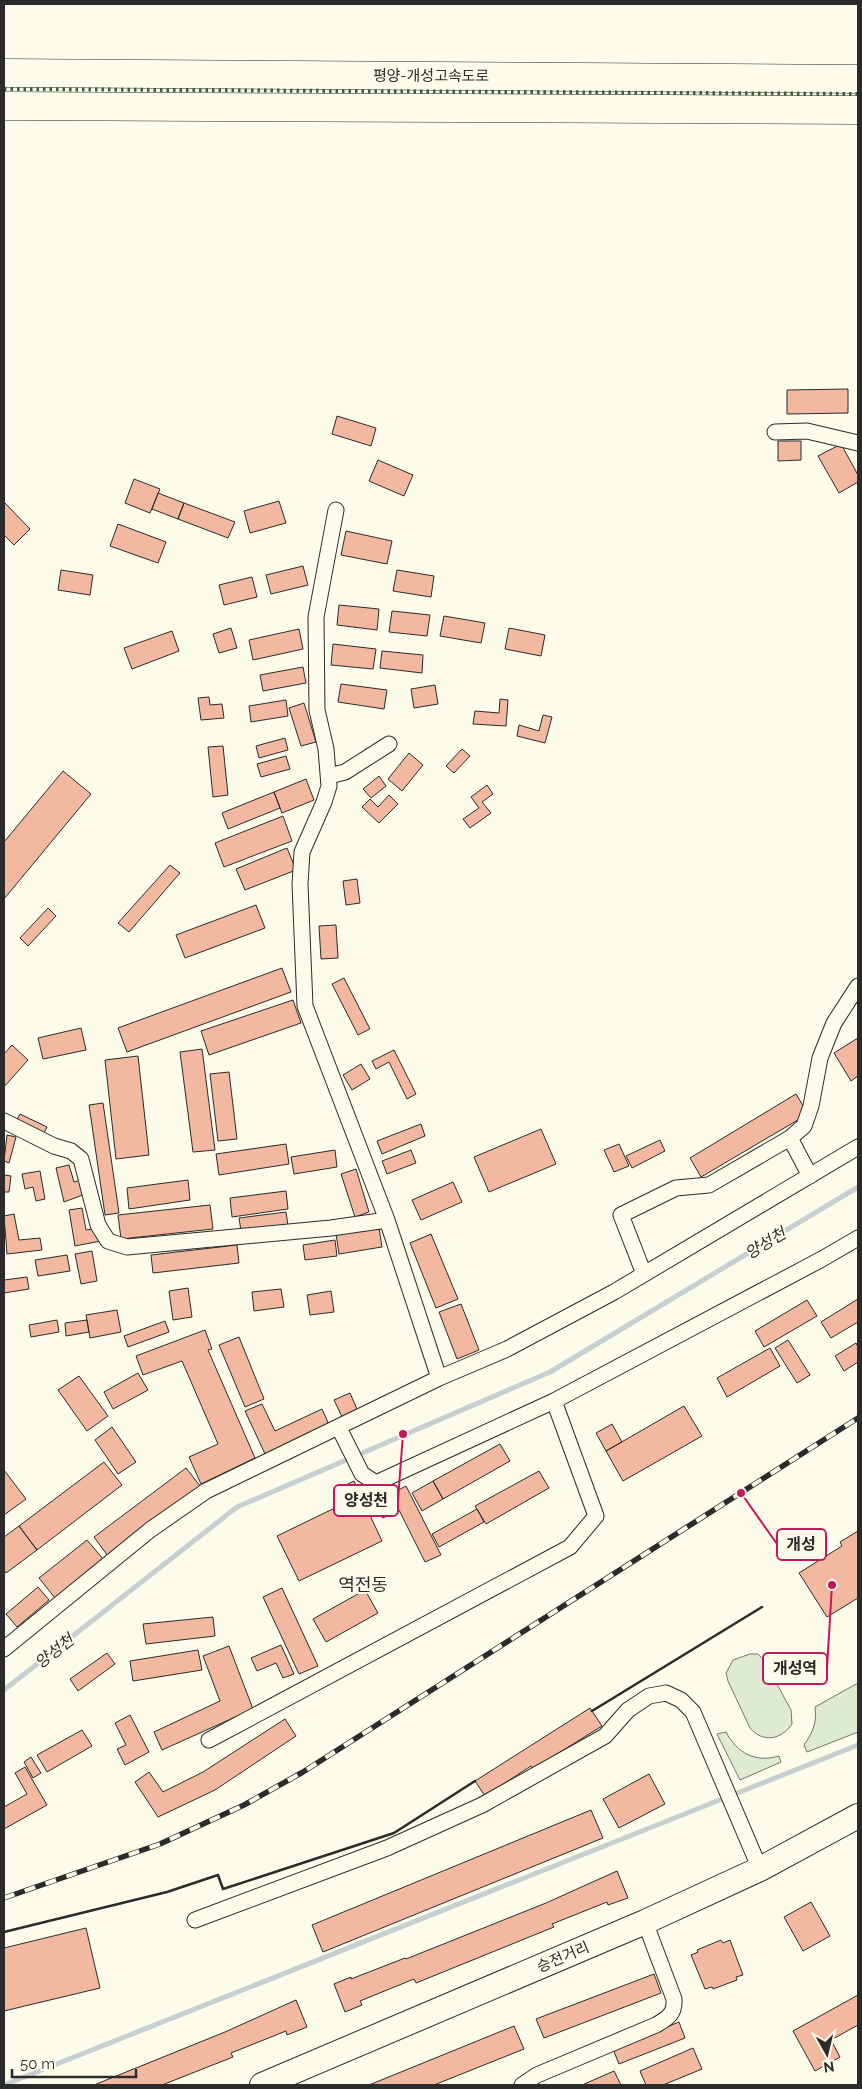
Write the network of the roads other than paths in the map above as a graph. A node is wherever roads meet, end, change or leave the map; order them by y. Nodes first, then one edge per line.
1 (4, 73) edge
2 (858, 79) edge
3 (4, 106) edge
4 (858, 110) edge
5 (775, 432) dead end
6 (858, 443) edge
7 (336, 510) dead end
8 (389, 744) dead end
9 (329, 776) junction
10 (858, 986) edge
11 (4, 1121) edge
12 (790, 1138) junction
13 (858, 1148) edge
14 (810, 1176) junction
15 (387, 1220) junction
16 (858, 1238) edge
17 (644, 1274) junction
18 (440, 1378) junction
19 (554, 1401) junction
20 (342, 1435) junction
21 (4, 1650) edge
22 (209, 1740) dead end
23 (858, 1816) edge
24 (760, 1869) junction
25 (195, 1920) dead end
26 (645, 1922) junction
27 (262, 2085) edge
28 (522, 2085) edge

1 - 2 highway, 평양-개성고속도로
3 - 4 highway
5 - 6 street
7 - 9 street
8 - 9 street
9 - 15 street
10 - 12 street
11 - 15 street
12 - 14 street
12 - 17 street
13 - 14 street
14 - 17 street
15 - 18 street
16 - 19 street
17 - 18 street
18 - 20 street
19 - 20 street
19 - 22 street
20 - 21 street
23 - 24 main road, 승전거리
24 - 25 street
24 - 26 main road, 승전거리
26 - 27 main road, 승전거리
26 - 28 street

